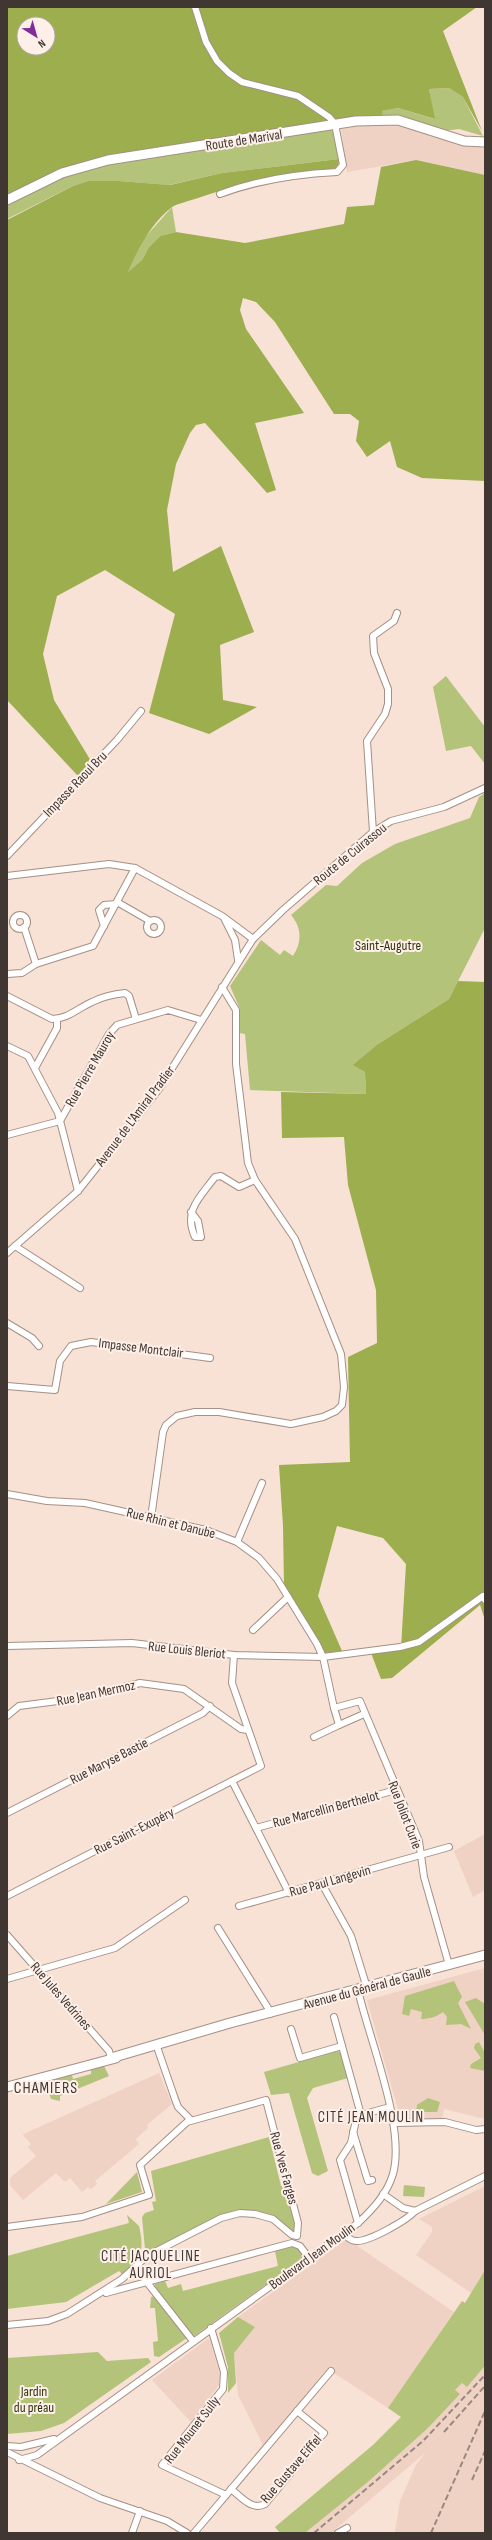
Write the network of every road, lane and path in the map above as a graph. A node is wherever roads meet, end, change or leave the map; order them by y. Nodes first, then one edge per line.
1 (196, 7) edge
2 (335, 124) junction
3 (485, 142) edge
4 (220, 194) dead end
5 (7, 200) edge
6 (397, 612) dead end
7 (141, 711) dead end
8 (485, 788) edge
9 (373, 832) junction
10 (7, 856) edge
11 (135, 868) junction
12 (7, 876) edge
13 (116, 903) junction
14 (222, 916) junction
15 (150, 921) dead end
16 (104, 926) junction
17 (24, 928) dead end
18 (253, 939) junction
19 (238, 960) junction
20 (36, 964) junction
21 (7, 974) edge
22 (222, 987) junction
23 (7, 996) edge
24 (57, 1019) junction
25 (136, 1019) junction
26 (201, 1020) junction
27 (7, 1046) edge
28 (35, 1068) junction
29 (60, 1122) junction
30 (7, 1135) edge
31 (254, 1180) junction
32 (78, 1191) junction
33 (191, 1212) dead end
34 (15, 1246) junction
35 (7, 1253) edge
36 (80, 1288) dead end
37 (7, 1323) edge
38 (38, 1346) dead end
39 (210, 1358) dead end
40 (7, 1386) edge
41 (262, 1483) dead end
42 (7, 1494) edge
43 (151, 1518) junction
44 (237, 1542) junction
45 (288, 1597) junction
46 (484, 1598) edge
47 (253, 1630) dead end
48 (7, 1646) edge
49 (234, 1655) junction
50 (323, 1657) junction
51 (210, 1706) junction
52 (334, 1708) junction
53 (364, 1714) junction
54 (7, 1716) edge
55 (339, 1725) junction
56 (248, 1730) junction
57 (314, 1737) dead end
58 (232, 1781) junction
59 (396, 1790) junction
60 (7, 1813) edge
61 (256, 1828) junction
62 (448, 1847) dead end
63 (421, 1854) junction
64 (322, 1884) junction
65 (289, 1893) junction
66 (7, 1896) edge
67 (185, 1900) dead end
68 (239, 1906) dead end
69 (218, 1928) dead end
70 (7, 1935) edge
71 (485, 1955) edge
72 (449, 1965) junction
73 (38, 1970) junction
74 (7, 1979) edge
75 (362, 1989) junction
76 (270, 2014) junction
77 (334, 2017) dead end
78 (291, 2029) dead end
79 (157, 2046) junction
80 (342, 2046) junction
81 (111, 2058) junction
82 (7, 2087) edge
83 (390, 2107) junction
84 (361, 2115) junction
85 (192, 2120) junction
86 (394, 2123) junction
87 (485, 2129) edge
88 (353, 2131) junction
89 (485, 2176) edge
90 (372, 2180) dead end
91 (383, 2194) junction
92 (415, 2211) junction
93 (358, 2223) junction
94 (7, 2226) edge
95 (343, 2233) junction
96 (309, 2258) junction
97 (135, 2267) junction
98 (147, 2282) junction
99 (100, 2294) junction
100 (7, 2325) edge
101 (212, 2328) junction
102 (193, 2341) junction
103 (331, 2371) dead end
104 (297, 2411) junction
105 (64, 2434) junction
106 (7, 2446) edge
107 (21, 2447) junction
108 (7, 2452) edge
109 (37, 2455) junction
110 (19, 2460) junction
111 (40, 2470) junction
112 (231, 2489) junction
113 (226, 2495) junction
114 (140, 2511) junction
115 (347, 2528) dead end
116 (132, 2533) edge
117 (187, 2533) edge
118 (194, 2533) edge
119 (338, 2533) edge

1 - 2 street
2 - 3 main road, Route de Marival
2 - 4 street
2 - 5 main road, Route de Marival
6 - 9 street
7 - 10 street, Impasse Raoul Bru
8 - 9 street, Route de Cuirassou
9 - 18 street, Route de Cuirassou
11 - 12 street
11 - 13 street
11 - 14 street
13 - 15 street
13 - 16 street
13 - 16 street
14 - 18 street
14 - 19 street
16 - 20 street
17 - 20 street
18 - 19 street, Avenue de L'Amiral Pradier
19 - 22 street, Avenue de L'Amiral Pradier
20 - 21 street
22 - 26 street, Avenue de L'Amiral Pradier
22 - 31 street
23 - 24 street
24 - 25 street
24 - 28 street
25 - 26 street, Rue Pierre Mauroy
25 - 29 street, Rue Pierre Mauroy
26 - 32 street, Avenue de L'Amiral Pradier
27 - 28 street
28 - 29 street
29 - 30 street, Rue Pierre Mauroy
29 - 32 street
31 - 33 street
31 - 43 street
32 - 34 street, Avenue de L'Amiral Pradier
34 - 35 street, Avenue de L'Amiral Pradier
34 - 36 street
37 - 38 street
39 - 40 street, Impasse Montclair
41 - 44 street
42 - 43 street, Rue Rhin et Danube
43 - 44 street, Rue Rhin et Danube
44 - 45 street, Rue Rhin et Danube
45 - 47 street
45 - 50 street, Rue Rhin et Danube
46 - 50 street, Rue Louis Bleriot
48 - 49 street, Rue Louis Bleriot
49 - 50 street, Rue Louis Bleriot
49 - 56 street
50 - 52 street
51 - 54 street, Rue Jean Mermoz
51 - 56 street, Rue Jean Mermoz
51 - 60 street, Rue Maryse Bastie
52 - 53 street, Rue Joliot Curie
52 - 55 street
53 - 55 street
53 - 59 street, Rue Joliot Curie
55 - 57 street
56 - 58 street, Rue Saint-Exupéry
58 - 61 street
58 - 66 street, Rue Saint-Exupéry
59 - 61 street, Rue Marcellin Berthelot
59 - 63 street, Rue Joliot Curie
61 - 65 street
62 - 63 street, Rue Paul Langevin
63 - 64 street, Rue Paul Langevin
63 - 72 street, Rue Joliot Curie
64 - 65 street, Rue Paul Langevin
64 - 75 street, Boulevard Jean Moulin
65 - 68 street, Rue Paul Langevin
67 - 73 street
69 - 76 street
70 - 73 street, Rue Jules Vedrines
71 - 72 main road, Avenue du Général de Gaulle
72 - 75 main road, Avenue du Général de Gaulle
73 - 74 street
73 - 81 street, Rue Jules Vedrines
75 - 76 main road, Avenue du Général de Gaulle
75 - 83 street, Boulevard Jean Moulin
76 - 79 main road, Avenue du Général de Gaulle
77 - 80 street
78 - 80 street
79 - 81 main road, Avenue du Général de Gaulle
79 - 85 street
80 - 84 street
81 - 82 main road, Avenue du Général de Gaulle
83 - 84 street
83 - 86 street, Boulevard Jean Moulin
84 - 88 street
85 - 94 street
85 - 97 street, Rue Yves Farges
86 - 87 street
86 - 91 street, Boulevard Jean Moulin
88 - 90 street
88 - 93 street
89 - 92 street
91 - 92 street
91 - 93 street, Boulevard Jean Moulin
92 - 95 street
93 - 95 street, Boulevard Jean Moulin
95 - 96 street, Boulevard Jean Moulin
96 - 98 street
96 - 101 street, Boulevard Jean Moulin
97 - 98 street
97 - 99 street
98 - 99 street
98 - 102 street
99 - 100 street
101 - 102 street, Boulevard Jean Moulin
101 - 113 street, Rue Mounet Sully
102 - 105 street, Boulevard Jean Moulin
103 - 104 street
104 - 112 street
104 - 112 street, Rue Gustave Eiffel
105 - 107 street, Boulevard Jean Moulin
105 - 109 street, Boulevard Jean Moulin
106 - 107 street, Boulevard Jean Moulin
107 - 110 street
108 - 110 street
109 - 110 street, Boulevard Jean Moulin
109 - 111 street
110 - 111 street
111 - 114 street
112 - 113 street
113 - 118 street
114 - 116 street
114 - 117 street
115 - 119 street

